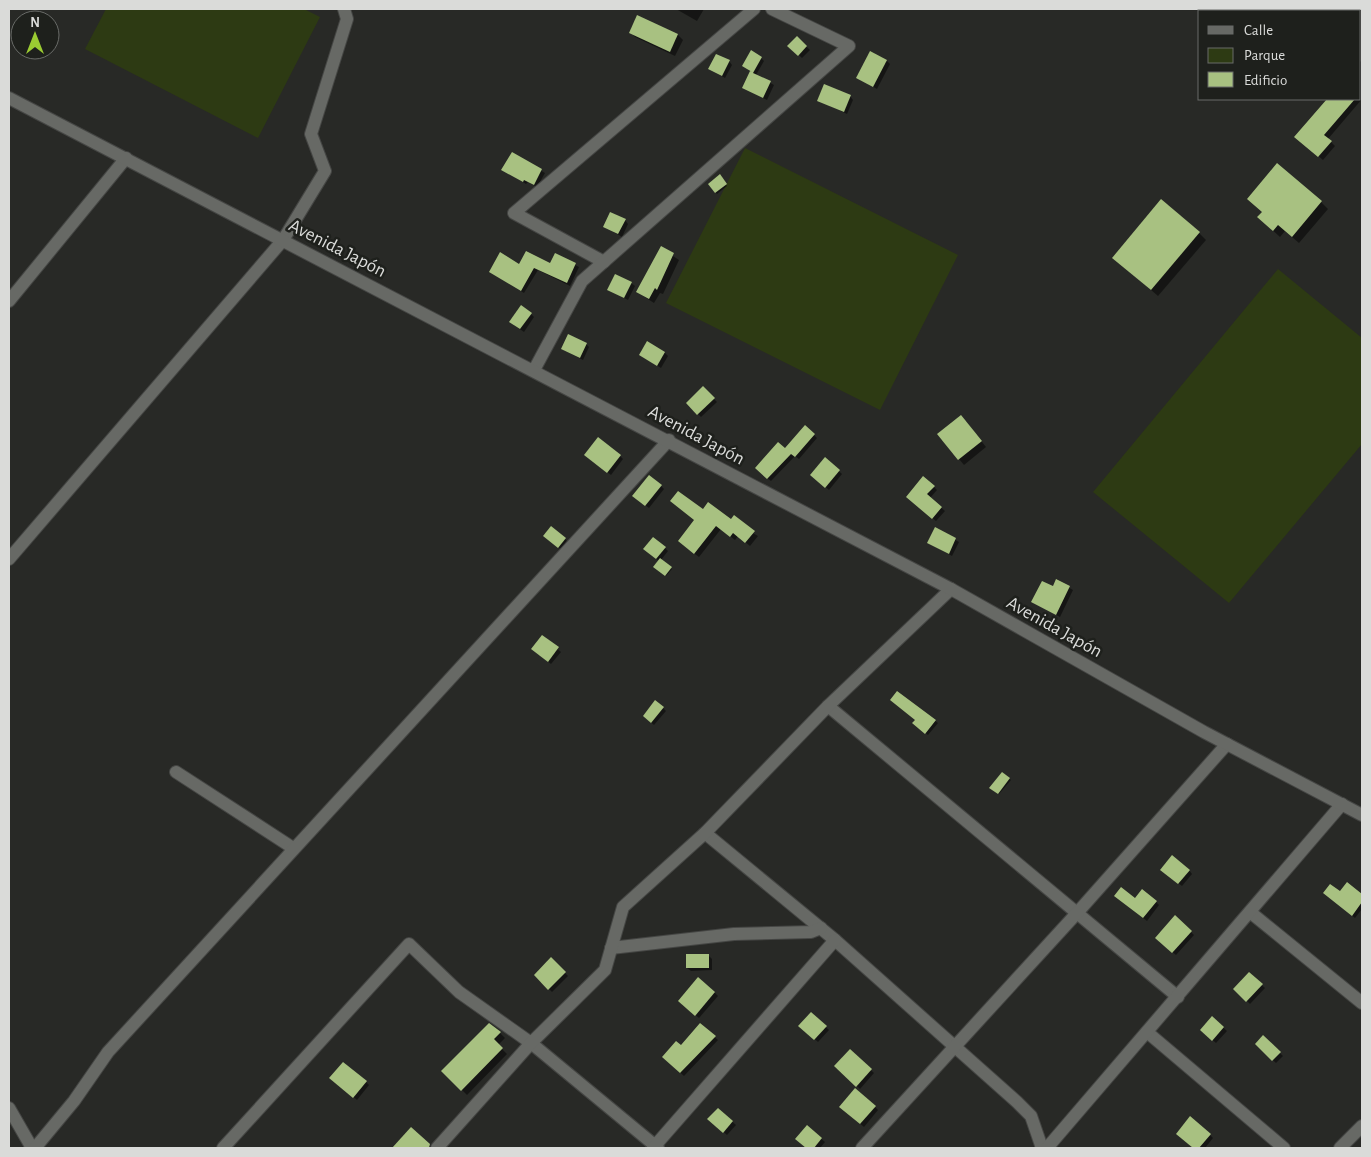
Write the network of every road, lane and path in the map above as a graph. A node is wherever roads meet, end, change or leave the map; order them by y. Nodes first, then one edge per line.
1 (344, 9) edge
2 (754, 9) edge
3 (772, 9) edge
4 (9, 98) edge
5 (126, 158) junction
6 (283, 240) junction
7 (604, 262) junction
8 (9, 301) edge
9 (534, 370) junction
10 (669, 440) junction
11 (9, 559) edge
12 (951, 588) junction
13 (828, 706) junction
14 (1227, 744) junction
15 (176, 772) dead end
16 (1342, 804) junction
17 (1362, 815) edge
18 (705, 833) junction
19 (293, 848) junction
20 (1250, 912) junction
21 (1077, 914) junction
22 (821, 928) junction
23 (835, 940) junction
24 (611, 948) junction
25 (1178, 997) junction
26 (1362, 1003) edge
27 (1148, 1032) junction
28 (531, 1043) junction
29 (954, 1045) junction
30 (9, 1108) edge
31 (1362, 1126) edge
32 (655, 1147) edge
33 (34, 1148) edge
34 (223, 1148) edge
35 (437, 1148) edge
36 (862, 1148) edge
37 (1042, 1148) edge
38 (1047, 1148) edge
39 (1284, 1148) edge
40 (1340, 1148) edge

1 - 6 street
2 - 7 street
3 - 7 street
4 - 5 street, Avenida Japón
5 - 6 street, Avenida Japón
5 - 8 street
6 - 9 street, Avenida Japón
6 - 11 street
7 - 9 street
9 - 10 street, Avenida Japón
10 - 12 street, Avenida Japón
10 - 19 street
12 - 13 street
12 - 14 street, Avenida Japón
13 - 18 street
13 - 21 street
14 - 16 street, Avenida Japón
14 - 21 street
15 - 19 street
16 - 17 street, Avenida Japón
16 - 20 street
18 - 22 street
18 - 24 street
19 - 33 street
20 - 25 street
20 - 26 street
21 - 25 street
21 - 29 street
22 - 23 street
22 - 24 street
23 - 29 street
23 - 32 street
24 - 28 street
25 - 27 street
27 - 38 street
27 - 39 street
28 - 32 street
28 - 34 street
28 - 35 street
29 - 36 street
29 - 37 street
30 - 33 street
31 - 40 street

